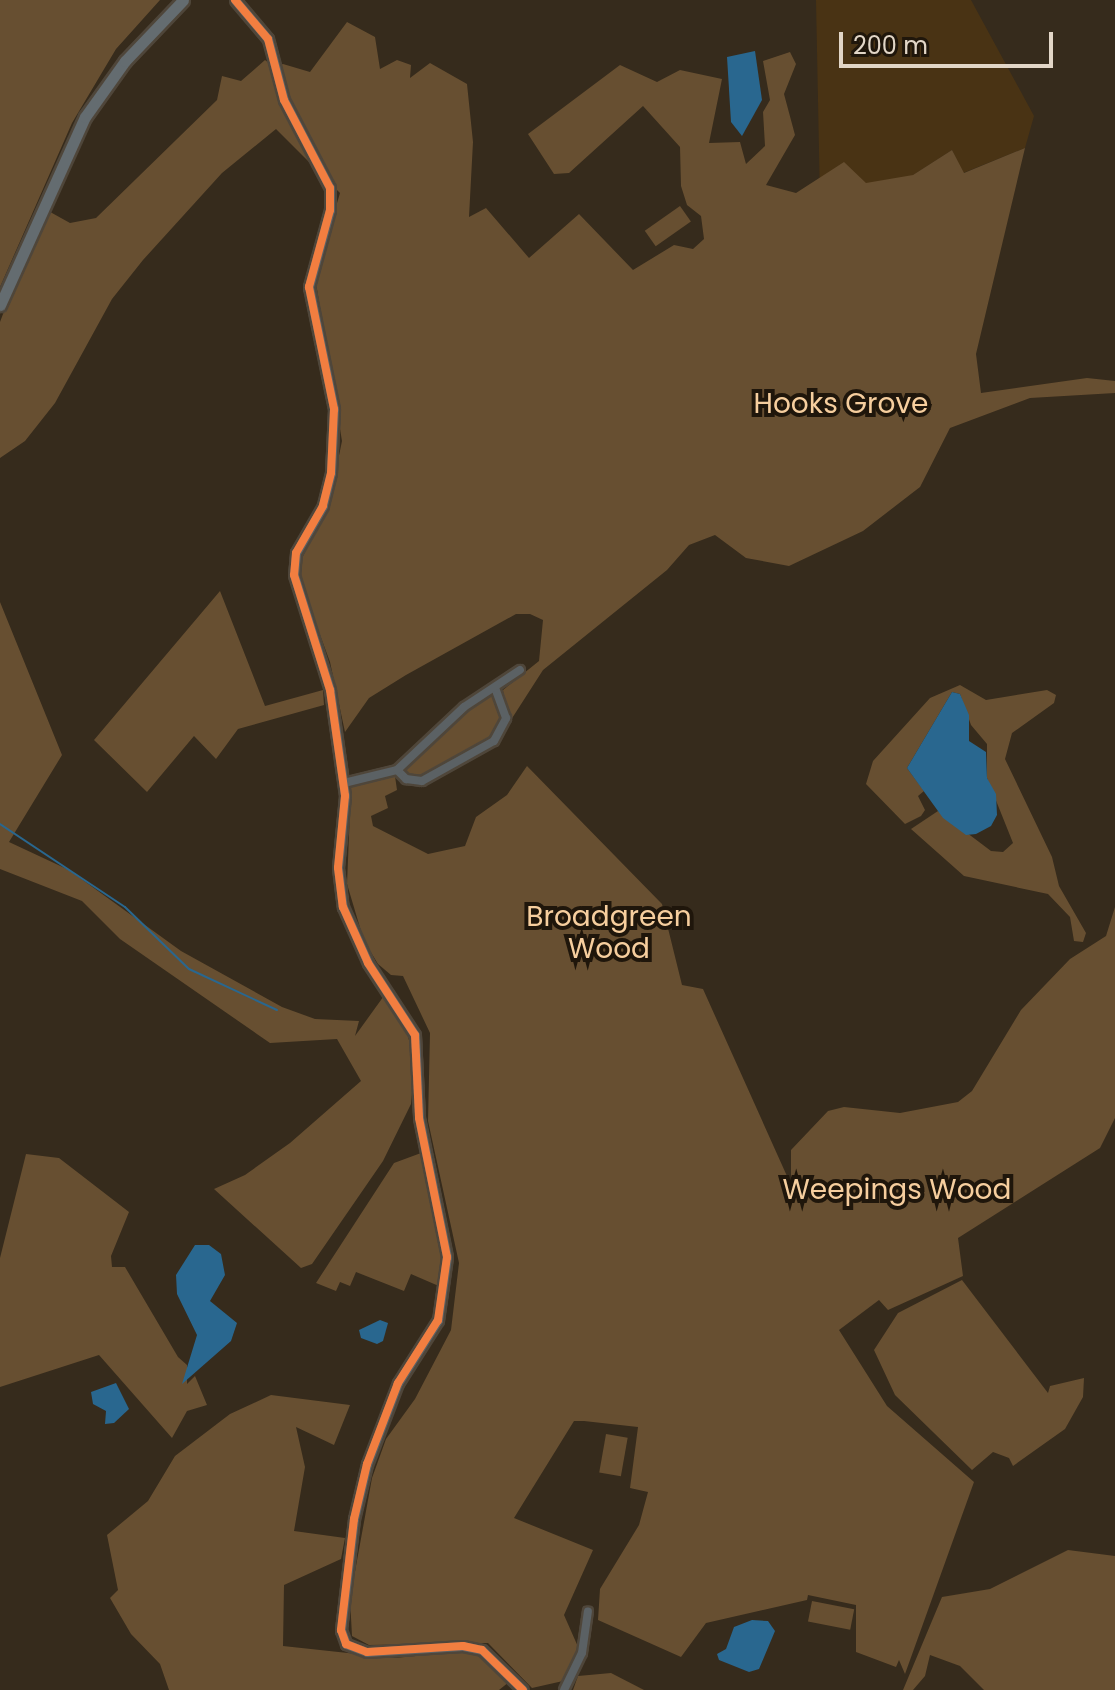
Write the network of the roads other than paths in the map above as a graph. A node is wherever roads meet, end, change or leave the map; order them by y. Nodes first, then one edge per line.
1 (183, 0) edge
2 (235, 0) edge
3 (0, 305) edge
4 (520, 670) dead end
5 (495, 688) junction
6 (397, 770) junction
7 (344, 783) junction
8 (588, 1611) dead end
9 (523, 1690) edge
10 (564, 1690) edge

1 - 3 main road
2 - 7 street
4 - 5 street
5 - 6 street
5 - 6 street
6 - 7 street
7 - 9 street
8 - 10 street

